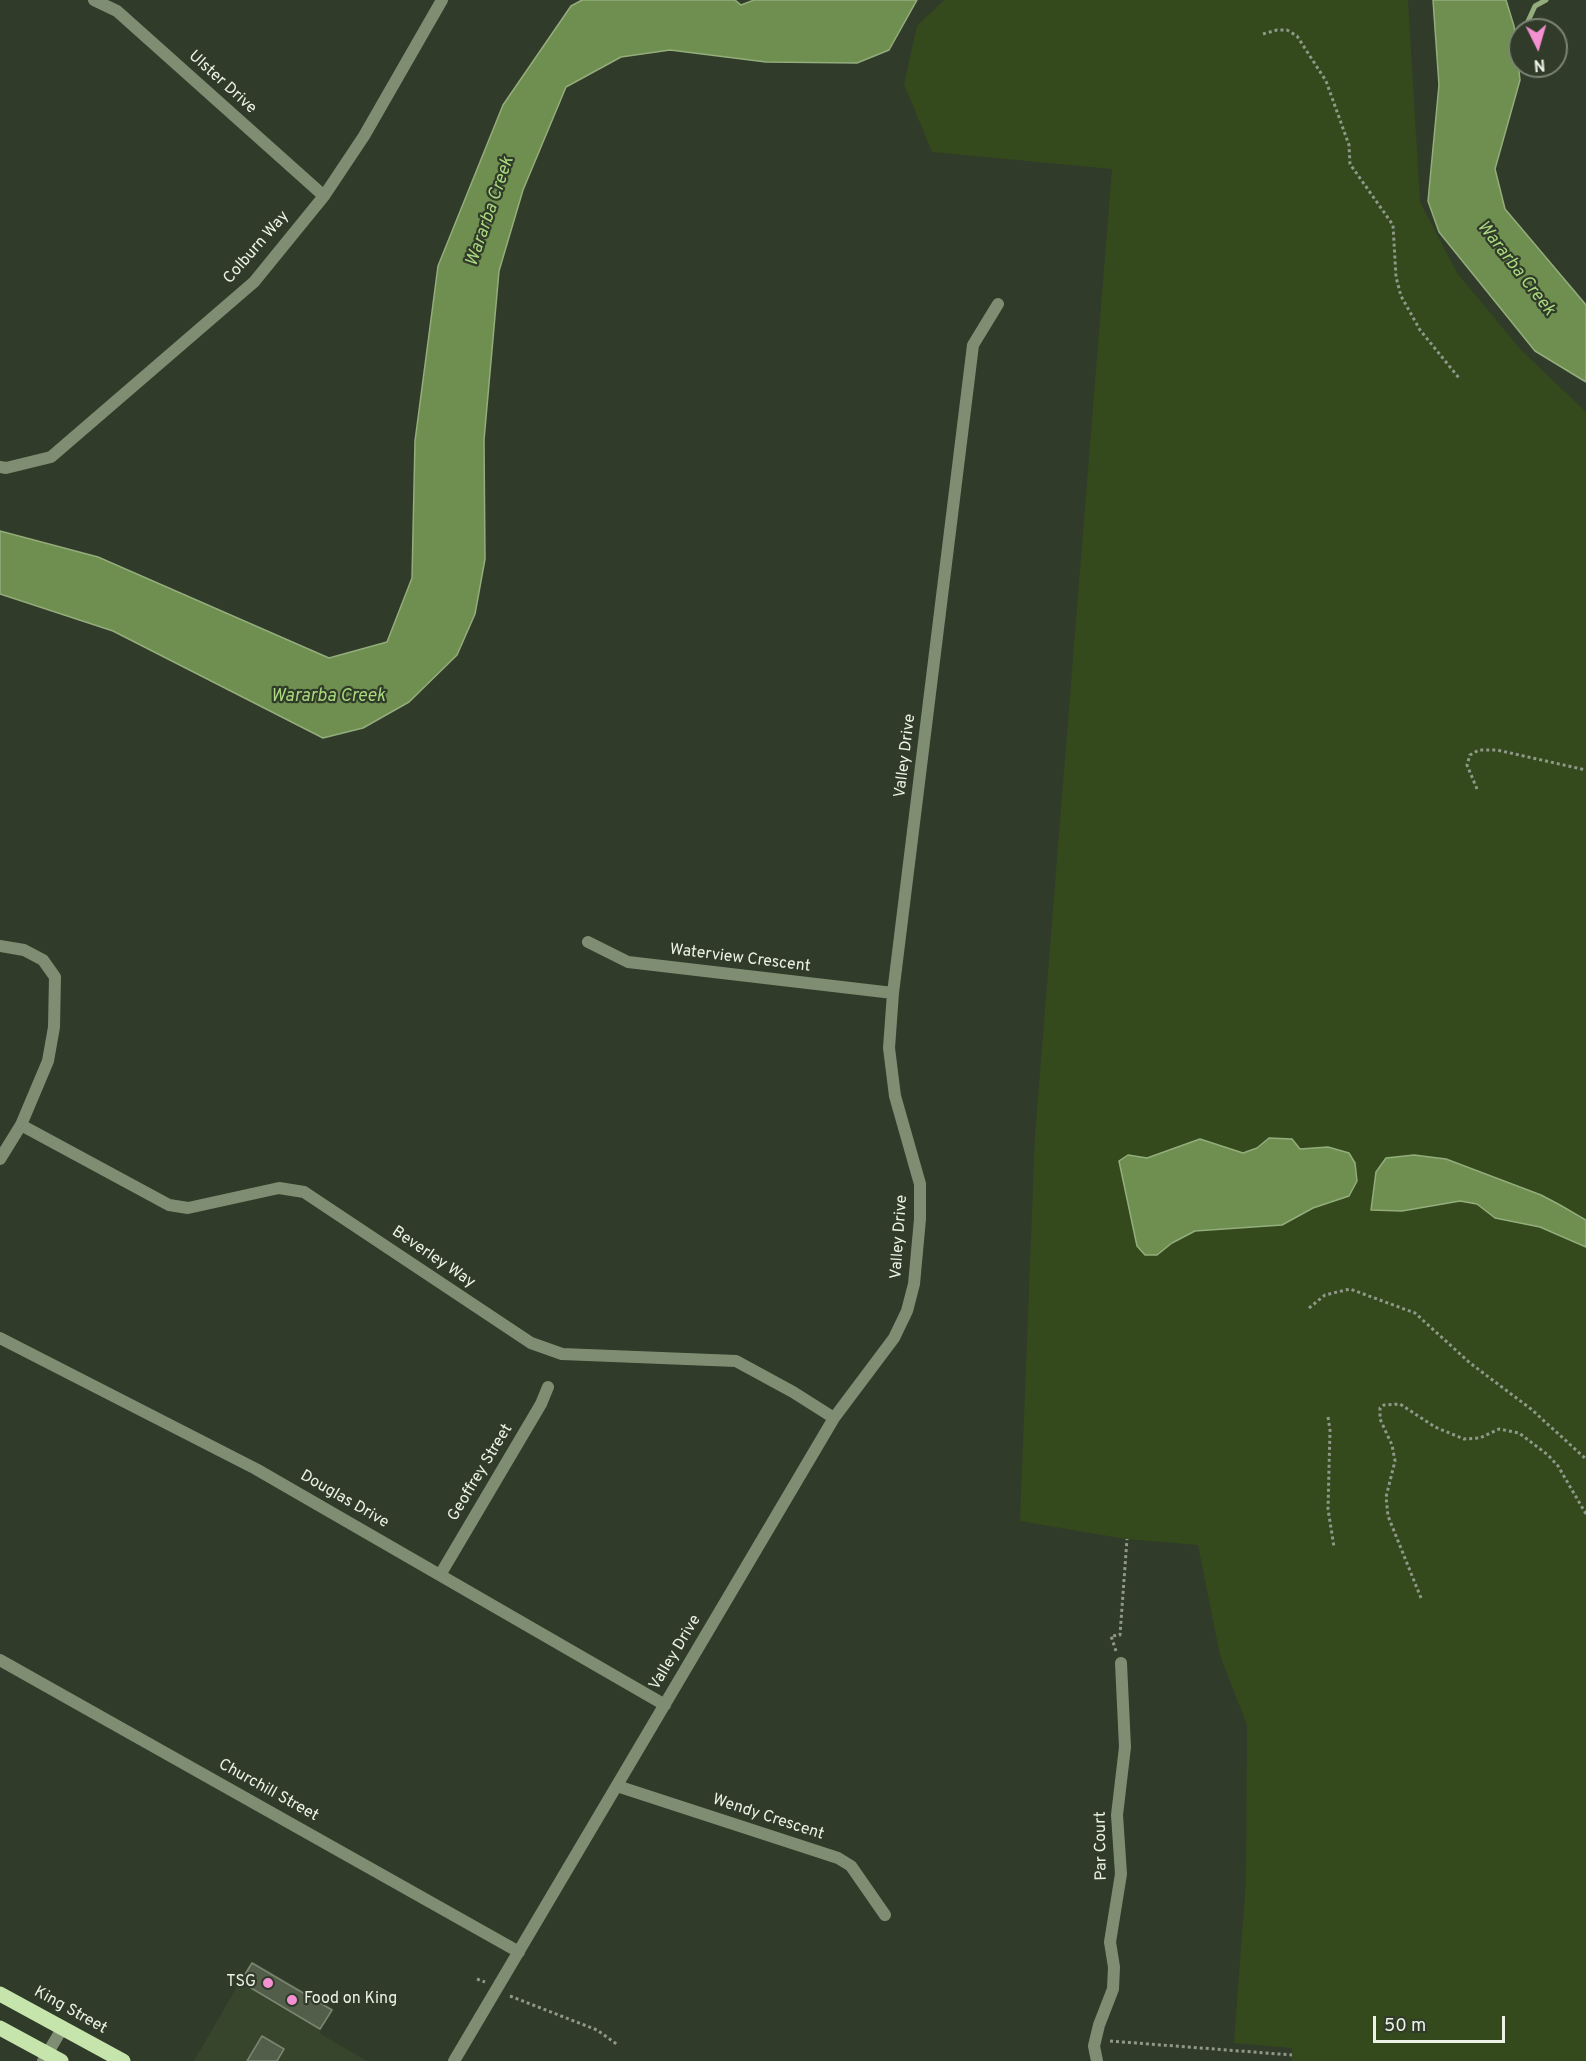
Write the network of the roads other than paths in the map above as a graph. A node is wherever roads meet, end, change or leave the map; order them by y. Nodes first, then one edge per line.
1 (94, 0) edge
2 (442, 0) edge
3 (324, 196) junction
4 (998, 304) dead end
5 (0, 467) edge
6 (588, 942) dead end
7 (0, 946) edge
8 (893, 993) junction
9 (21, 1125) junction
10 (0, 1159) edge
11 (0, 1338) edge
12 (548, 1387) dead end
13 (834, 1418) junction
14 (440, 1575) junction
15 (0, 1660) edge
16 (1121, 1663) road end
17 (665, 1705) junction
18 (617, 1786) junction
19 (885, 1915) dead end
20 (519, 1952) junction
21 (0, 1994) edge
22 (63, 2027) junction
23 (0, 2028) edge
24 (51, 2058) edge
25 (123, 2061) edge
26 (454, 2061) edge
27 (1097, 2061) edge

1 - 3 street, Ulster Drive
2 - 3 street, Colburn Way
3 - 5 street, Colburn Way
4 - 8 street, Valley Drive
6 - 8 street, Waterview Crescent
7 - 9 street
8 - 13 street, Valley Drive
9 - 10 street
9 - 13 street, Beverley Way
11 - 14 street, Douglas Drive
12 - 14 street, Geoffrey Street
13 - 17 street, Valley Drive
14 - 17 street, Douglas Drive
15 - 20 street, Churchill Street
16 - 27 street, Par Court
17 - 18 street, Valley Drive
18 - 19 street, Wendy Crescent
18 - 20 street, Valley Drive
20 - 26 street, Valley Drive
21 - 22 main road, King Street
22 - 24 street
22 - 25 main road, King Street
23 - 24 main road

